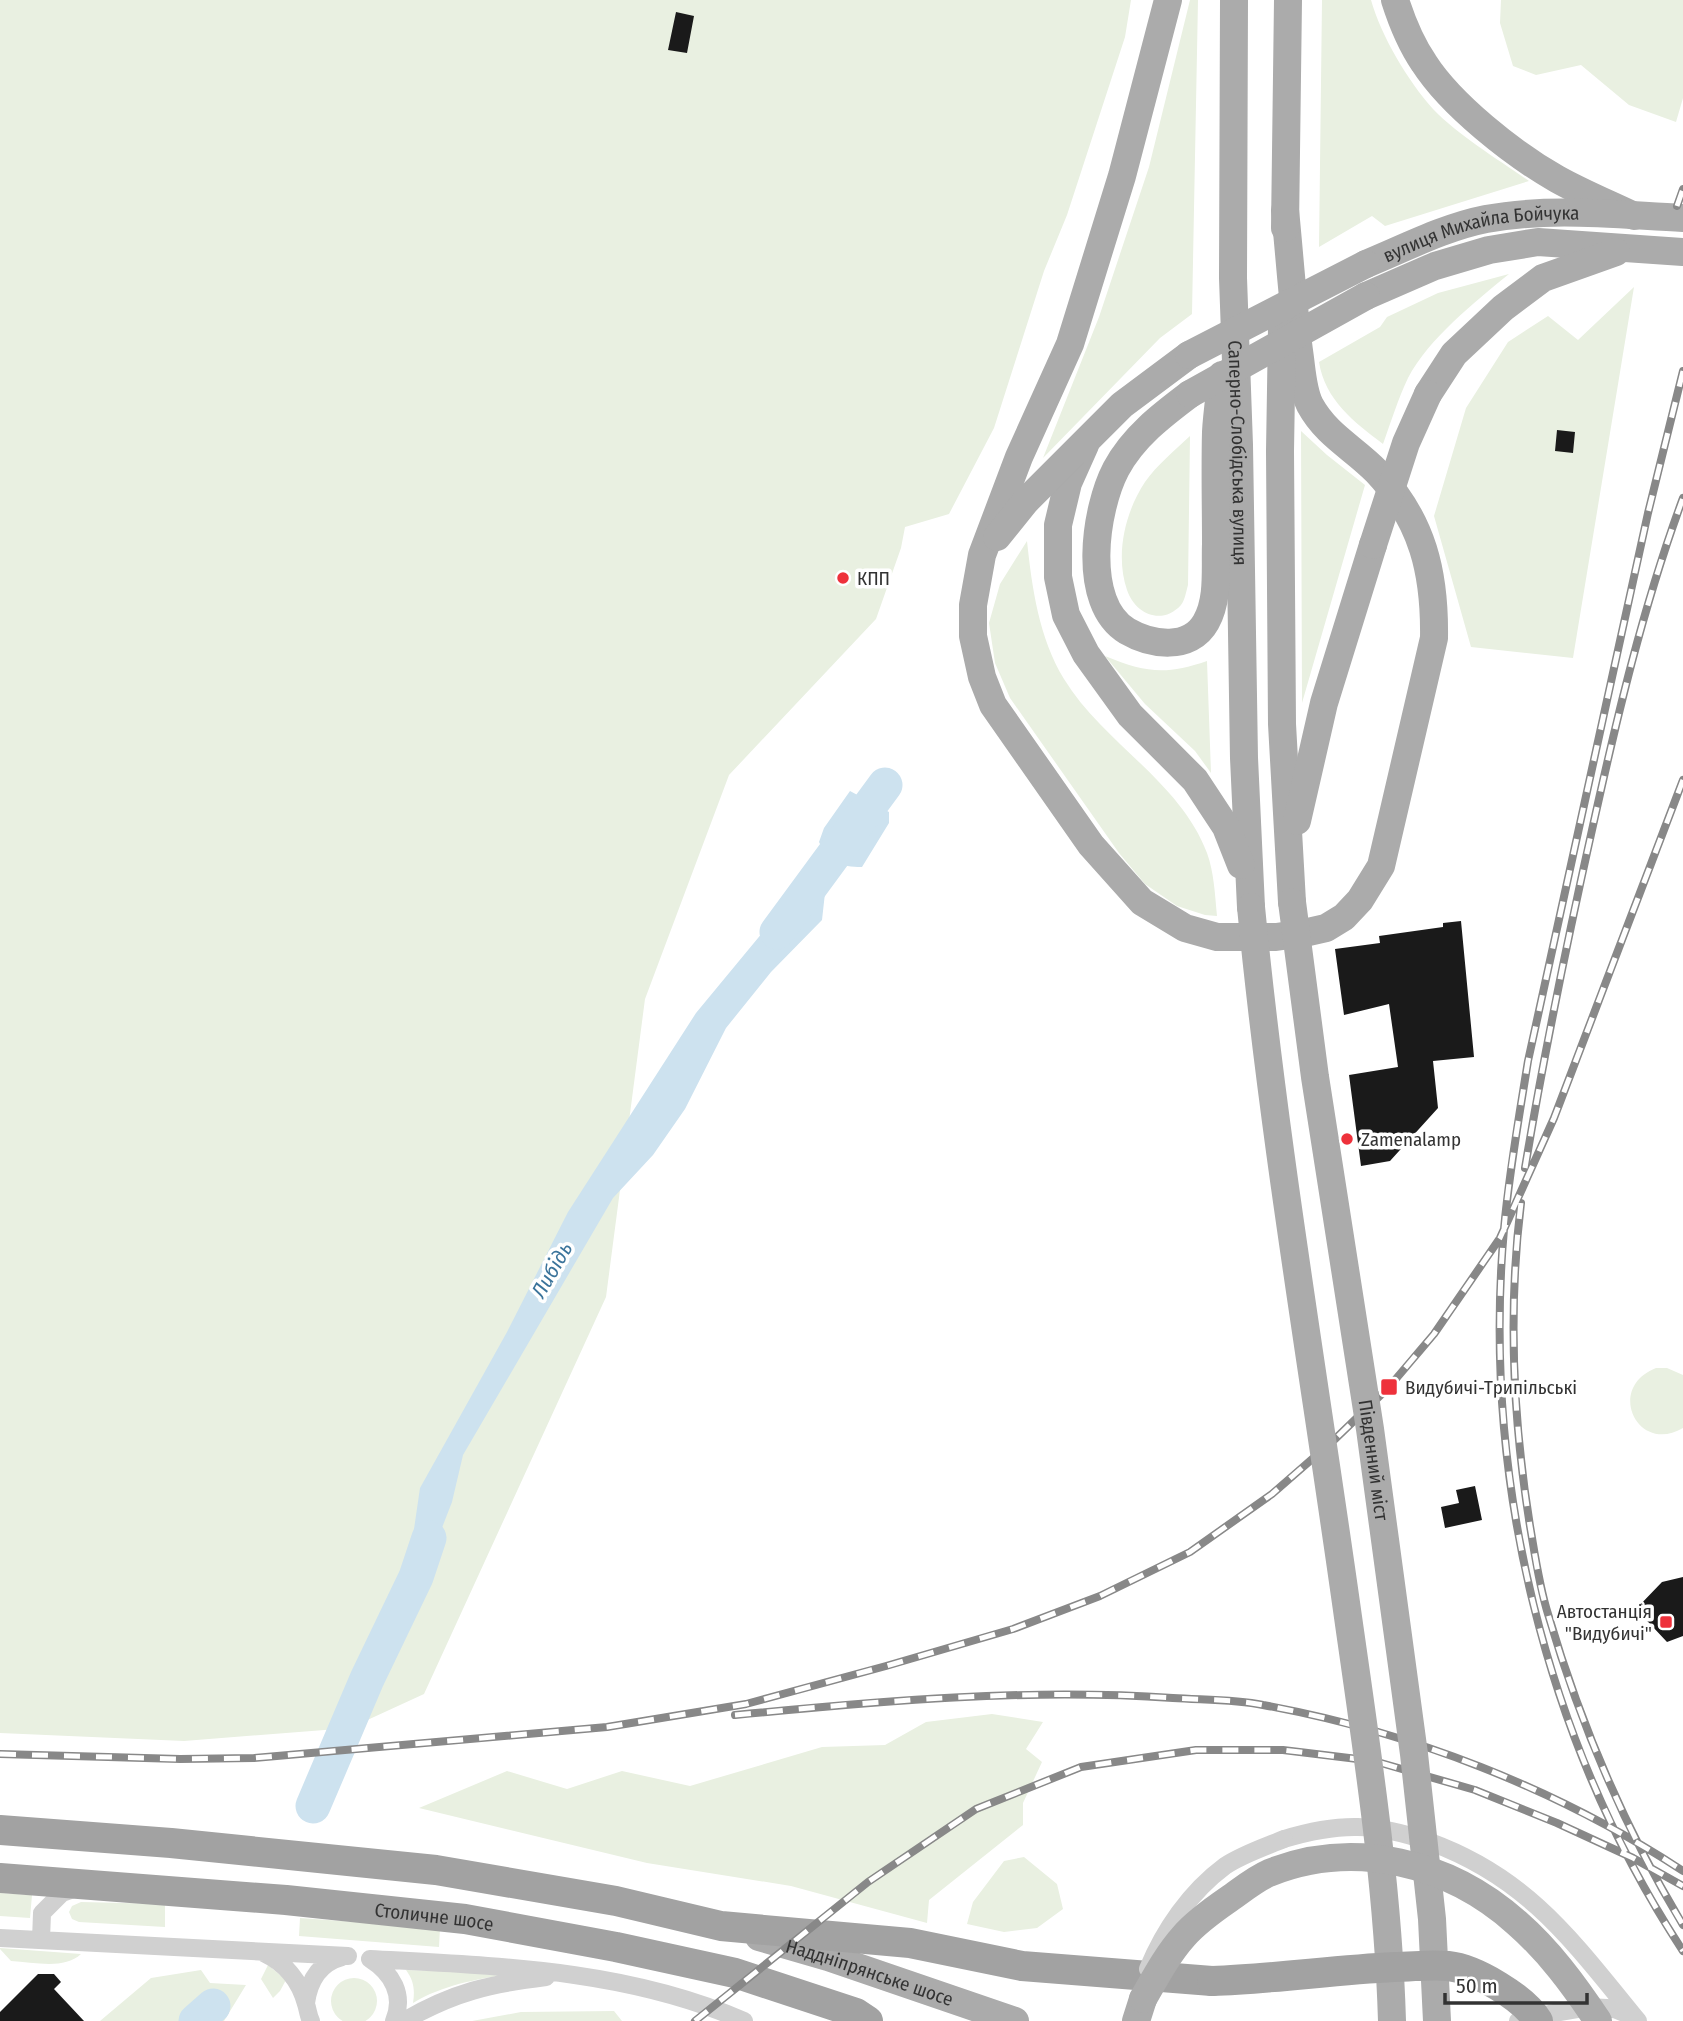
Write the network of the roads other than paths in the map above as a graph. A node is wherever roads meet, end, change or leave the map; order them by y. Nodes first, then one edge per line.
1 (1168, 0) edge
2 (1234, 0) edge
3 (1288, 0) edge
4 (1395, 0) edge
5 (1285, 210) junction
6 (1634, 216) junction
7 (1683, 218) edge
8 (1625, 248) junction
9 (1683, 252) edge
10 (1233, 278) junction
11 (1085, 445) junction
12 (1026, 502) junction
13 (1058, 525) junction
14 (982, 555) junction
15 (1289, 861) junction
16 (1251, 897) junction
17 (1292, 902) joint
18 (0, 1830) edge
19 (0, 1878) edge
20 (87, 1884) junction
21 (721, 1926) junction
22 (0, 1938) edge
23 (41, 1940) junction
24 (257, 1950) junction
25 (348, 1956) junction
26 (370, 1959) junction
27 (570, 1974) junction
28 (1140, 2010) edge
29 (307, 2016) edge
30 (868, 2018) edge
31 (1637, 2020) edge
32 (394, 2021) edge
33 (404, 2021) edge
34 (744, 2021) edge
35 (1015, 2021) edge
36 (1392, 2021) edge
37 (1437, 2021) edge
38 (1527, 2021) edge
39 (1598, 2021) edge

1 - 14 main road
2 - 10 main road, Саперно-Слобідська вулиця
3 - 5 main road, Саперно-Слобідська вулиця
4 - 6 main road
5 - 14 main road
5 - 15 main road, Саперно-Слобідська вулиця
6 - 7 main road, вулиця Михайла Бойчука
6 - 11 main road, вулиця Михайла Бойчука, bridge
8 - 9 main road, вулиця Михайла Бойчука
8 - 10 main road, вулиця Михайла Бойчука, bridge
8 - 15 main road, bridge
10 - 16 main road, Саперно-Слобідська вулиця
11 - 12 main road, вулиця Михайла Бойчука
11 - 13 main road
12 - 13 main road
12 - 14 main road, вулиця Михайла Бойчука
13 - 16 main road
15 - 17 main road, Саперно-Слобідська вулиця
16 - 36 main road, bridge
17 - 37 main road, Південний міст, bridge
18 - 21 highway
19 - 20 highway, Столичне шосе
20 - 23 street
20 - 30 highway, Столичне шосе
21 - 35 main road, Наддніпрянське шосе
21 - 38 highway, bridge
22 - 23 street
23 - 24 street
24 - 25 street
24 - 29 street
25 - 26 street
25 - 29 street
26 - 27 street
26 - 32 street
27 - 33 street
27 - 34 street
28 - 31 street, bridge
28 - 39 main road, bridge
31 - 38 street

